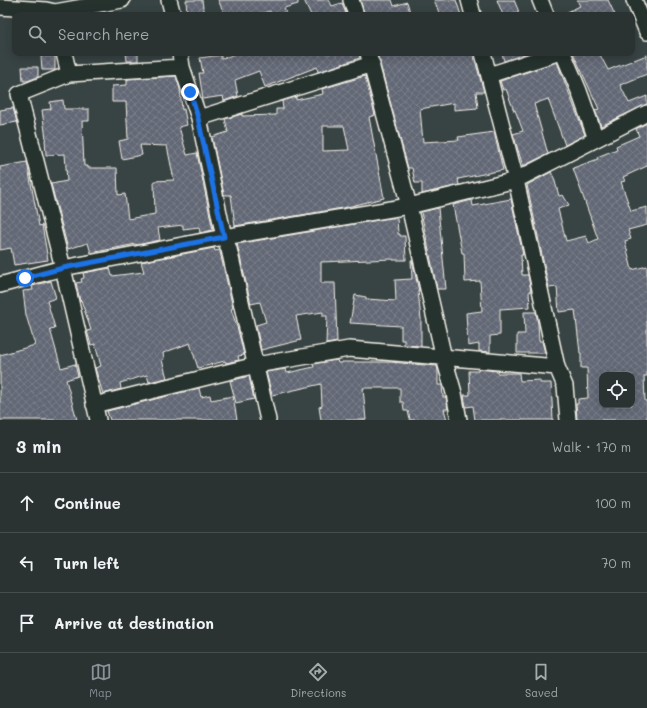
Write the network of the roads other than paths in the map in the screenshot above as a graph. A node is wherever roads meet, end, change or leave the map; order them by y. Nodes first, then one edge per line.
1 (122, 0) edge
2 (169, 0) edge
3 (351, 0) edge
4 (469, 0) edge
5 (540, 0) edge
6 (634, 0) edge
7 (0, 8) edge
8 (50, 12) edge
9 (65, 12) edge
10 (172, 12) edge
11 (355, 12) edge
12 (472, 12) edge
13 (545, 12) edge
14 (647, 32) edge
15 (65, 56) edge
16 (484, 56) edge
17 (548, 56) edge
18 (564, 56) edge
19 (370, 59) edge
20 (181, 60) edge
21 (69, 74) junction
22 (489, 75) junction
23 (647, 113) edge
24 (198, 118) junction
25 (596, 139) junction
26 (516, 180) junction
27 (409, 206) junction
28 (224, 237) junction
29 (63, 268) junction
30 (0, 285) edge
31 (444, 358) junction
32 (256, 365) junction
33 (557, 367) junction
34 (94, 405) junction
35 (98, 420) edge
36 (268, 420) edge
37 (459, 420) edge
38 (568, 420) edge

1 - 9 street
2 - 10 street
3 - 11 street
4 - 12 street
5 - 13 street
6 - 14 street
7 - 8 street
15 - 21 street
16 - 22 street
17 - 22 street
18 - 25 street
19 - 24 street
19 - 27 street
20 - 21 street
20 - 24 street
21 - 29 street
22 - 26 street
23 - 25 street
24 - 28 street
25 - 26 street
26 - 27 street
26 - 33 street
27 - 28 street
27 - 31 street
28 - 29 street
28 - 32 street
29 - 30 street
29 - 34 street
31 - 32 street
31 - 33 street
31 - 37 street
32 - 34 street
32 - 36 street
33 - 38 street
34 - 35 street

